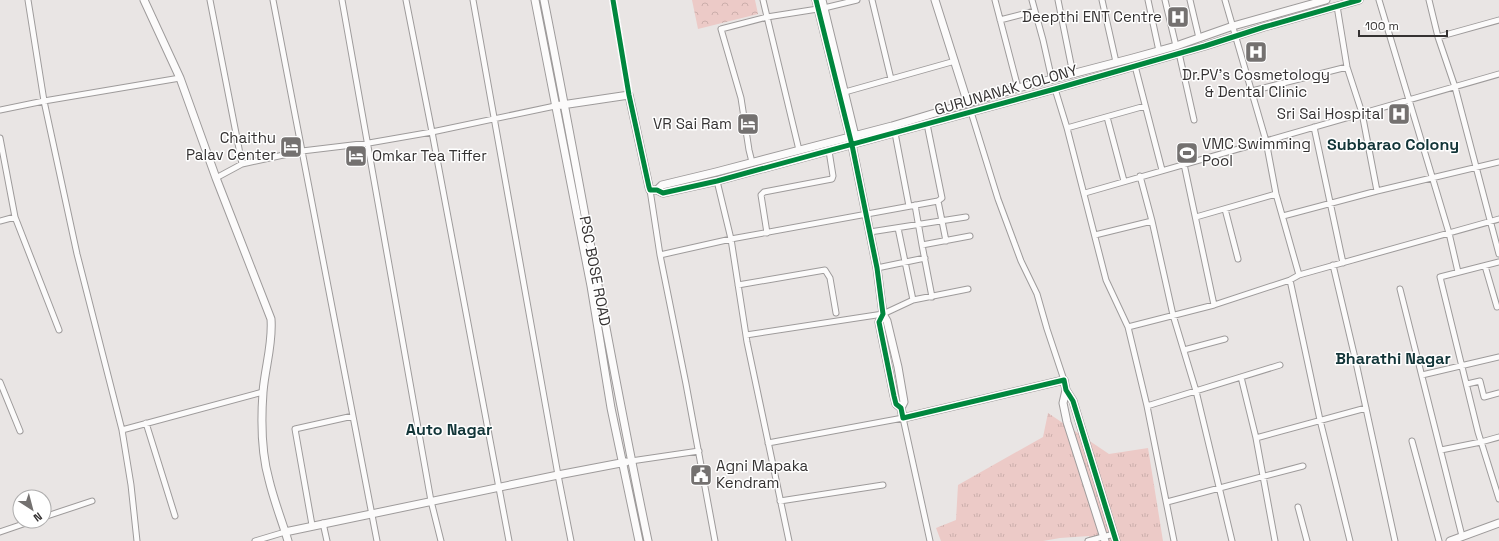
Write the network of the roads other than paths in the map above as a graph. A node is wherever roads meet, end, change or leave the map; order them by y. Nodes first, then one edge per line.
1 (28, 0) edge
2 (144, 0) edge
3 (210, 0) edge
4 (273, 0) edge
5 (342, 0) edge
6 (406, 0) edge
7 (474, 0) edge
8 (535, 0) edge
9 (544, 0) edge
10 (613, 0) edge
11 (763, 0) edge
12 (816, 0) edge
13 (822, 0) edge
14 (856, 0) edge
15 (872, 0) edge
16 (935, 0) edge
17 (995, 0) edge
18 (1032, 0) edge
19 (1058, 0) edge
20 (1102, 0) edge
21 (1148, 0) edge
22 (1165, 0) edge
23 (1190, 0) edge
24 (1225, 0) edge
25 (1359, 0) edge
26 (1380, 0) edge
27 (1429, 0) edge
28 (1323, 1) edge
29 (1337, 6) junction
30 (821, 8) junction
31 (1035, 11) junction
32 (767, 17) junction
33 (1000, 20) junction
34 (1499, 20) edge
35 (1233, 26) junction
36 (1235, 36) junction
37 (1438, 37) junction
38 (1199, 38) junction
39 (1177, 49) junction
40 (1159, 51) junction
41 (955, 61) junction
42 (1116, 62) junction
43 (1135, 66) junction
44 (1347, 67) junction
45 (1073, 74) junction
46 (1499, 74) edge
47 (180, 78) junction
48 (891, 79) junction
49 (1049, 80) junction
50 (1455, 87) junction
51 (1018, 88) junction
52 (1052, 90) junction
53 (1252, 91) junction
54 (845, 92) junction
55 (629, 95) junction
56 (1409, 100) junction
57 (44, 101) junction
58 (968, 104) junction
59 (565, 105) junction
60 (555, 106) junction
61 (1145, 106) junction
62 (0, 110) edge
63 (971, 112) junction
64 (1362, 114) junction
65 (1107, 117) junction
66 (496, 120) junction
67 (1194, 120) dead end
68 (927, 124) junction
69 (1314, 127) junction
70 (1067, 128) junction
71 (432, 132) junction
72 (895, 133) junction
73 (0, 138) edge
74 (854, 140) junction
75 (1266, 141) junction
76 (369, 143) junction
77 (799, 150) junction
78 (829, 151) junction
79 (302, 152) junction
80 (752, 162) junction
81 (1499, 162) edge
82 (242, 164) junction
83 (1184, 164) junction
84 (1476, 168) junction
85 (1162, 170) junction
86 (1140, 176) junction
87 (1431, 177) junction
88 (216, 178) junction
89 (717, 181) junction
90 (1124, 181) junction
91 (654, 190) junction
92 (1377, 191) junction
93 (1085, 193) junction
94 (1276, 194) junction
95 (938, 201) junction
96 (1330, 203) junction
97 (912, 206) junction
98 (1225, 209) junction
99 (866, 213) junction
100 (1283, 216) junction
101 (15, 217) junction
102 (966, 217) dead end
103 (1196, 217) junction
104 (1499, 219) edge
105 (942, 220) junction
106 (0, 221) edge
107 (1152, 221) junction
108 (1491, 221) junction
109 (919, 224) junction
110 (898, 228) junction
111 (870, 232) junction
112 (767, 233) junction
113 (1449, 233) junction
114 (1095, 235) junction
115 (970, 236) dead end
116 (731, 239) junction
117 (946, 241) junction
118 (922, 245) junction
119 (1499, 254) edge
120 (660, 255) junction
121 (925, 258) junction
122 (1238, 259) dead end
123 (905, 262) junction
124 (1499, 262) edge
125 (1343, 263) junction
126 (1333, 265) junction
127 (1485, 266) junction
128 (877, 268) junction
129 (1458, 272) junction
130 (1299, 275) junction
131 (1290, 280) junction
132 (738, 285) junction
133 (968, 289) dead end
134 (1400, 289) dead end
135 (932, 297) junction
136 (913, 300) junction
137 (1214, 304) junction
138 (1497, 307) dead end
139 (836, 312) dead end
140 (882, 314) junction
141 (1173, 315) junction
142 (1128, 327) junction
143 (59, 330) dead end
144 (746, 335) junction
145 (1225, 339) dead end
146 (1184, 350) junction
147 (1499, 357) edge
148 (1280, 365) dead end
149 (1462, 365) junction
150 (1422, 375) junction
151 (1241, 377) junction
152 (1064, 380) junction
153 (0, 382) edge
154 (1467, 384) junction
155 (1066, 390) junction
156 (1196, 391) junction
157 (263, 392) junction
158 (1499, 394) edge
159 (1147, 406) junction
160 (901, 408) junction
161 (1366, 408) junction
162 (353, 416) junction
163 (903, 418) junction
164 (1320, 420) junction
165 (146, 423) junction
166 (122, 430) junction
167 (20, 431) dead end
168 (1499, 437) edge
169 (1256, 438) junction
170 (1412, 441) dead end
171 (1481, 442) junction
172 (768, 443) junction
173 (1441, 450) junction
174 (698, 451) junction
175 (631, 461) junction
176 (622, 463) junction
177 (1303, 466) dead end
178 (558, 475) junction
179 (1262, 476) junction
180 (883, 485) dead end
181 (498, 487) junction
182 (1220, 488) junction
183 (1499, 499) edge
184 (92, 501) dead end
185 (431, 501) junction
186 (780, 501) junction
187 (1167, 502) junction
188 (1298, 507) dead end
189 (372, 513) junction
190 (52, 514) edge
191 (175, 516) dead end
192 (323, 523) junction
193 (1499, 523) edge
194 (312, 525) junction
195 (12, 528) edge
196 (0, 532) edge
197 (285, 532) junction
198 (1462, 536) junction
199 (1115, 538) edge
200 (1104, 539) edge
201 (1453, 540) edge
202 (137, 541) edge
203 (256, 541) edge
204 (288, 541) edge
205 (327, 541) edge
206 (378, 541) edge
207 (441, 541) edge
208 (509, 541) edge
209 (571, 541) edge
210 (639, 541) edge
211 (648, 541) edge
212 (715, 541) edge
213 (789, 541) edge
214 (930, 541) edge
215 (1088, 541) edge
216 (1174, 541) edge
217 (1232, 541) edge
218 (1275, 541) edge
219 (1307, 541) edge
220 (1350, 541) edge
221 (1395, 541) edge
222 (1439, 541) edge

1 - 57 street
2 - 47 street
3 - 82 street
4 - 79 street
5 - 76 street
6 - 71 street
7 - 66 street
8 - 60 street, PSC BOSE ROAD
9 - 59 street, PSC BOSE ROAD
10 - 55 street
11 - 32 street
12 - 30 street
13 - 30 street
14 - 30 street
15 - 48 street
16 - 41 street
17 - 33 street
18 - 31 street
19 - 45 street
20 - 42 street
21 - 40 street
22 - 39 street
23 - 38 street
24 - 35 street
25 - 29 street, GURUNANAK COLONY
26 - 56 street
27 - 37 street
28 - 35 street, GURUNANAK COLONY
29 - 36 street, GURUNANAK COLONY
29 - 44 street
30 - 32 street
30 - 54 street
30 - 74 street
31 - 33 street
31 - 49 street
32 - 77 street
32 - 80 street
33 - 51 street
34 - 37 street
35 - 36 street
35 - 38 street, GURUNANAK COLONY
36 - 39 street, GURUNANAK COLONY
36 - 53 street
37 - 50 street
38 - 39 street, GURUNANAK COLONY
39 - 40 street, GURUNANAK COLONY
39 - 43 street, GURUNANAK COLONY
39 - 67 street
40 - 42 street, GURUNANAK COLONY
41 - 48 street
41 - 58 street
42 - 45 street, GURUNANAK COLONY
43 - 52 street, GURUNANAK COLONY
43 - 61 street
44 - 53 street
44 - 64 street
45 - 49 street, GURUNANAK COLONY
46 - 50 street
47 - 57 street
47 - 88 street
48 - 54 street
49 - 51 street, GURUNANAK COLONY
49 - 52 street
50 - 56 street
50 - 84 street
51 - 58 street, GURUNANAK COLONY
52 - 63 street, GURUNANAK COLONY
52 - 70 street
53 - 75 street
54 - 74 street
55 - 59 street
55 - 91 street
56 - 64 street
56 - 87 street
57 - 62 street
57 - 166 street
58 - 74 street, GURUNANAK COLONY
59 - 60 street
59 - 175 street, PSC BOSE ROAD
60 - 66 street
60 - 176 street, PSC BOSE ROAD
61 - 65 street
61 - 85 street
63 - 68 street, GURUNANAK COLONY
63 - 152 street
64 - 69 street
64 - 92 street
65 - 70 street
65 - 90 street
66 - 71 street
66 - 178 street
68 - 72 street, GURUNANAK COLONY
68 - 95 street
69 - 75 street
69 - 96 street
70 - 93 street
71 - 76 street
71 - 181 street
72 - 74 street, GURUNANAK COLONY
72 - 97 street
73 - 101 street
74 - 77 street, GURUNANAK COLONY
74 - 78 street, GURUNANAK COLONY
74 - 99 street
75 - 83 street
75 - 94 street
76 - 79 street
76 - 185 street
77 - 80 street, GURUNANAK COLONY
78 - 89 street, GURUNANAK COLONY
78 - 112 street
79 - 82 street
79 - 162 street
80 - 91 street, GURUNANAK COLONY
81 - 84 street
82 - 88 street
83 - 85 street
83 - 103 street
84 - 87 street
84 - 108 street
85 - 86 street
86 - 90 street
86 - 107 street
87 - 92 street
87 - 113 street
88 - 157 street
89 - 91 street, GURUNANAK COLONY
89 - 116 street
90 - 93 street
91 - 120 street
92 - 96 street
93 - 114 street
94 - 98 street
94 - 100 street
95 - 97 street
95 - 105 street
96 - 100 street
96 - 125 street
97 - 99 street
97 - 109 street
98 - 103 street
98 - 122 street
99 - 111 street
99 - 112 street
100 - 130 street
101 - 106 street
101 - 143 street
102 - 105 street
103 - 137 street
104 - 108 street
105 - 109 street
105 - 117 street
107 - 114 street
107 - 141 street
108 - 113 street
108 - 119 street
109 - 110 street
109 - 118 street
110 - 111 street
110 - 123 street
111 - 128 street
112 - 116 street
113 - 125 street
113 - 129 street
114 - 142 street
115 - 117 street
116 - 120 street
116 - 132 street
117 - 118 street
118 - 121 street
120 - 174 street
121 - 123 street
121 - 135 street
123 - 128 street
123 - 136 street
124 - 127 street
125 - 126 street
126 - 130 street
126 - 161 street
127 - 129 street
127 - 138 street
128 - 140 street
129 - 149 street
130 - 131 street
131 - 137 street
131 - 164 street
132 - 139 street
132 - 144 street
133 - 135 street
134 - 150 street
135 - 136 street
136 - 140 street
137 - 141 street
140 - 144 street
140 - 160 street
140 - 160 street
141 - 142 street
141 - 146 street
142 - 159 street
144 - 172 street
145 - 146 street
146 - 156 street
147 - 149 street
148 - 151 street
149 - 150 street
149 - 154 street
150 - 173 street
151 - 156 street
151 - 169 street
152 - 155 street
152 - 163 street
153 - 167 street
154 - 158 street
154 - 171 street
155 - 199 street
155 - 200 street
156 - 159 street
156 - 182 street
157 - 165 street
157 - 197 street
159 - 187 street
160 - 163 street
161 - 164 street
161 - 221 street
162 - 189 street
162 - 194 street
163 - 172 street
163 - 214 street
164 - 169 street
164 - 220 street
165 - 166 street
165 - 191 street
166 - 202 street
168 - 171 street
169 - 179 street
170 - 222 street
171 - 173 street
171 - 183 street
172 - 186 street
173 - 198 street
174 - 175 street
174 - 212 street
175 - 176 street
175 - 211 street, PSC BOSE ROAD
176 - 178 street
176 - 210 street, PSC BOSE ROAD
177 - 179 street
178 - 181 street
178 - 209 street
179 - 182 street
179 - 218 street
180 - 186 street
181 - 185 street
181 - 208 street
182 - 187 street
182 - 217 street
184 - 190 street
185 - 189 street
185 - 207 street
186 - 213 street
187 - 216 street
188 - 219 street
189 - 192 street
189 - 206 street
192 - 194 street
192 - 205 street
193 - 198 street
194 - 197 street
195 - 196 street
197 - 203 street
197 - 204 street
198 - 201 street
199 - 200 street
200 - 215 street

